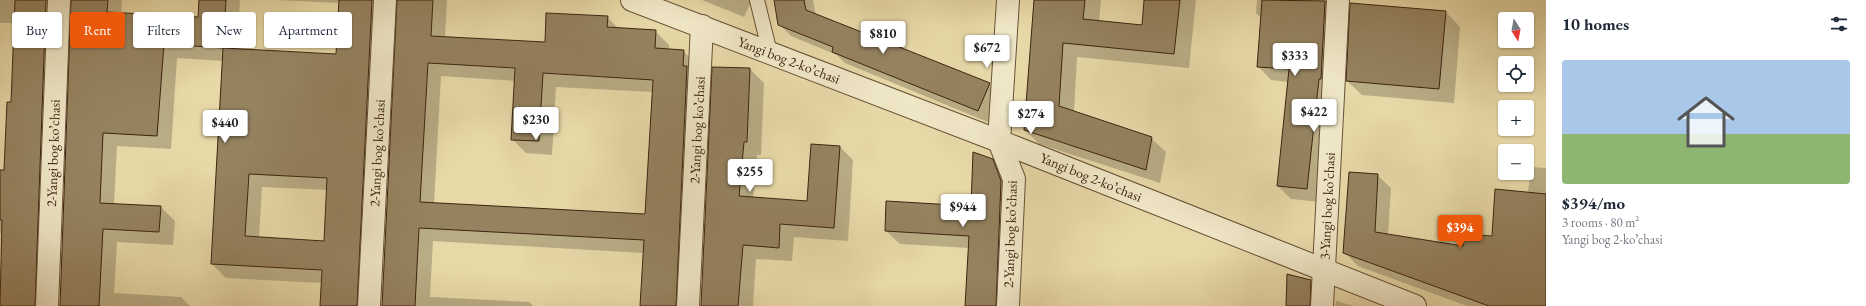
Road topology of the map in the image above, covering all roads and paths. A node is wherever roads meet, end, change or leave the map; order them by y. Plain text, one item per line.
1 (59, 0) edge
2 (385, 0) edge
3 (632, 0) edge
4 (757, 0) edge
5 (1008, 0) edge
6 (1338, 0) edge
7 (702, 26) junction
8 (770, 53) junction
9 (1000, 141) junction
10 (1323, 269) junction
11 (47, 306) edge
12 (369, 306) edge
13 (688, 306) edge
14 (1008, 306) edge
15 (1322, 306) edge
16 (1415, 306) edge

1 - 11 street, 2-Yangi bog koʼchasi
2 - 12 street, 2-Yangi bog koʼchasi
3 - 7 street, Yangi bog 2-koʼchasi
4 - 8 lane
5 - 9 street
6 - 10 street, 3-Yangi bog koʼchasi
7 - 8 street, Yangi bog 2-koʼchasi
7 - 13 street, 2-Yangi bog koʼchasi
8 - 9 street, Yangi bog 2-koʼchasi
9 - 10 street, Yangi bog 2-koʼchasi
9 - 14 street, 2-Yangi bog koʼchasi
10 - 15 street
10 - 16 street, Yangi bog 2-koʼchasi

